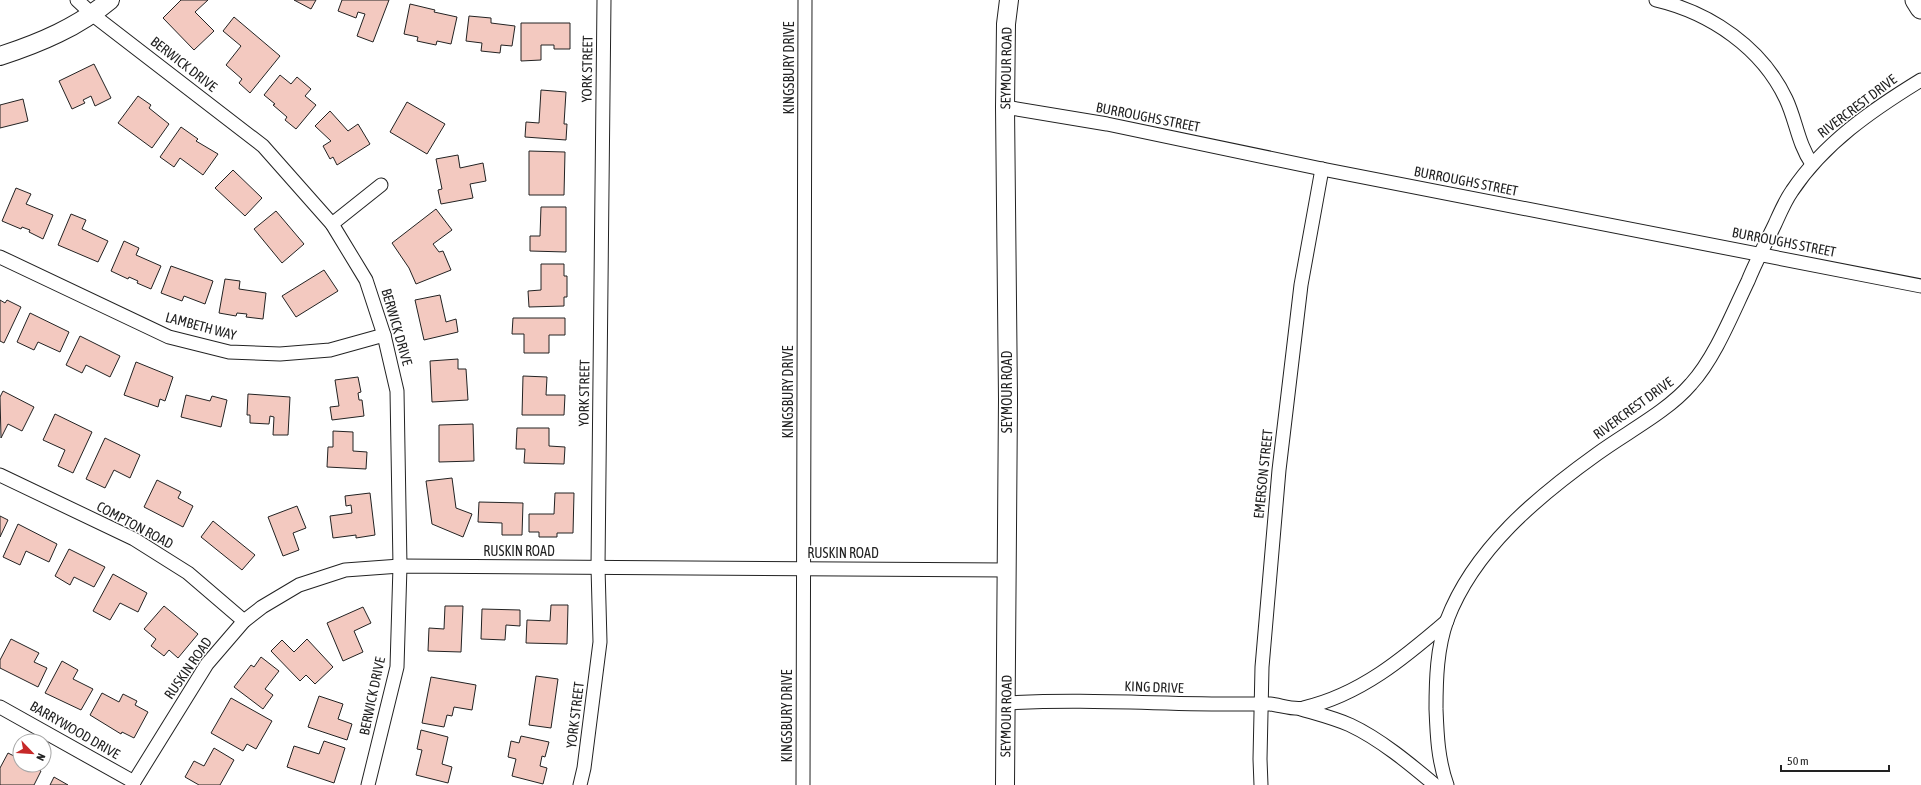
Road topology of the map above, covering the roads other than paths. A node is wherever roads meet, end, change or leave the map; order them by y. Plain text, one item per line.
1 (77, 0) edge
2 (110, 0) edge
3 (604, 0) edge
4 (805, 0) edge
5 (1009, 0) edge
6 (1656, 0) edge
7 (1916, 0) edge
8 (1921, 8) edge
9 (93, 14) junction
10 (0, 56) edge
11 (1921, 80) edge
12 (1005, 106) junction
13 (1812, 164) junction
14 (1322, 169) junction
15 (381, 186) dead end
16 (332, 224) junction
17 (1761, 254) junction
18 (0, 257) edge
19 (1921, 286) edge
20 (384, 335) junction
21 (0, 475) edge
22 (400, 566) junction
23 (598, 567) junction
24 (804, 569) junction
25 (1007, 570) junction
26 (244, 621) junction
27 (1447, 621) junction
28 (1006, 703) junction
29 (1261, 704) junction
30 (0, 707) edge
31 (1301, 709) junction
32 (133, 783) edge
33 (368, 785) edge
34 (580, 785) edge
35 (803, 785) edge
36 (1005, 785) edge
37 (1261, 785) edge
38 (1435, 785) edge
39 (1447, 785) edge

1 - 9 street, BERWICK DRIVE
2 - 9 street
3 - 23 street, YORK STREET
4 - 24 street, KINGSBURY DRIVE
5 - 12 street, SEYMOUR ROAD
6 - 13 street
7 - 8 main road
9 - 10 street
9 - 16 street, BERWICK DRIVE
11 - 13 street, RIVERCREST DRIVE
12 - 14 street, BURROUGHS STREET
12 - 25 street, SEYMOUR ROAD
13 - 17 street, RIVERCREST DRIVE
14 - 17 street, BURROUGHS STREET
14 - 29 street, EMERSON STREET
15 - 16 street
16 - 20 street, BERWICK DRIVE
17 - 19 street, BURROUGHS STREET
17 - 27 street, RIVERCREST DRIVE
18 - 20 street, LAMBETH WAY
20 - 22 street, BERWICK DRIVE
21 - 26 street, COMPTON ROAD
22 - 23 street, RUSKIN ROAD
22 - 26 street, RUSKIN ROAD
22 - 33 street, BERWICK DRIVE
23 - 24 street, RUSKIN ROAD
23 - 34 street, YORK STREET
24 - 25 street, RUSKIN ROAD
24 - 35 street, KINGSBURY DRIVE
25 - 28 street, SEYMOUR ROAD
26 - 32 street, RUSKIN ROAD
27 - 31 street, KING DRIVE
27 - 39 street, RIVERCREST DRIVE
28 - 29 street, KING DRIVE
28 - 36 street, SEYMOUR ROAD
29 - 31 street, KING DRIVE
29 - 37 street, EMERSON STREET
30 - 32 street, BARRYWOOD DRIVE
31 - 38 street, KING DRIVE

